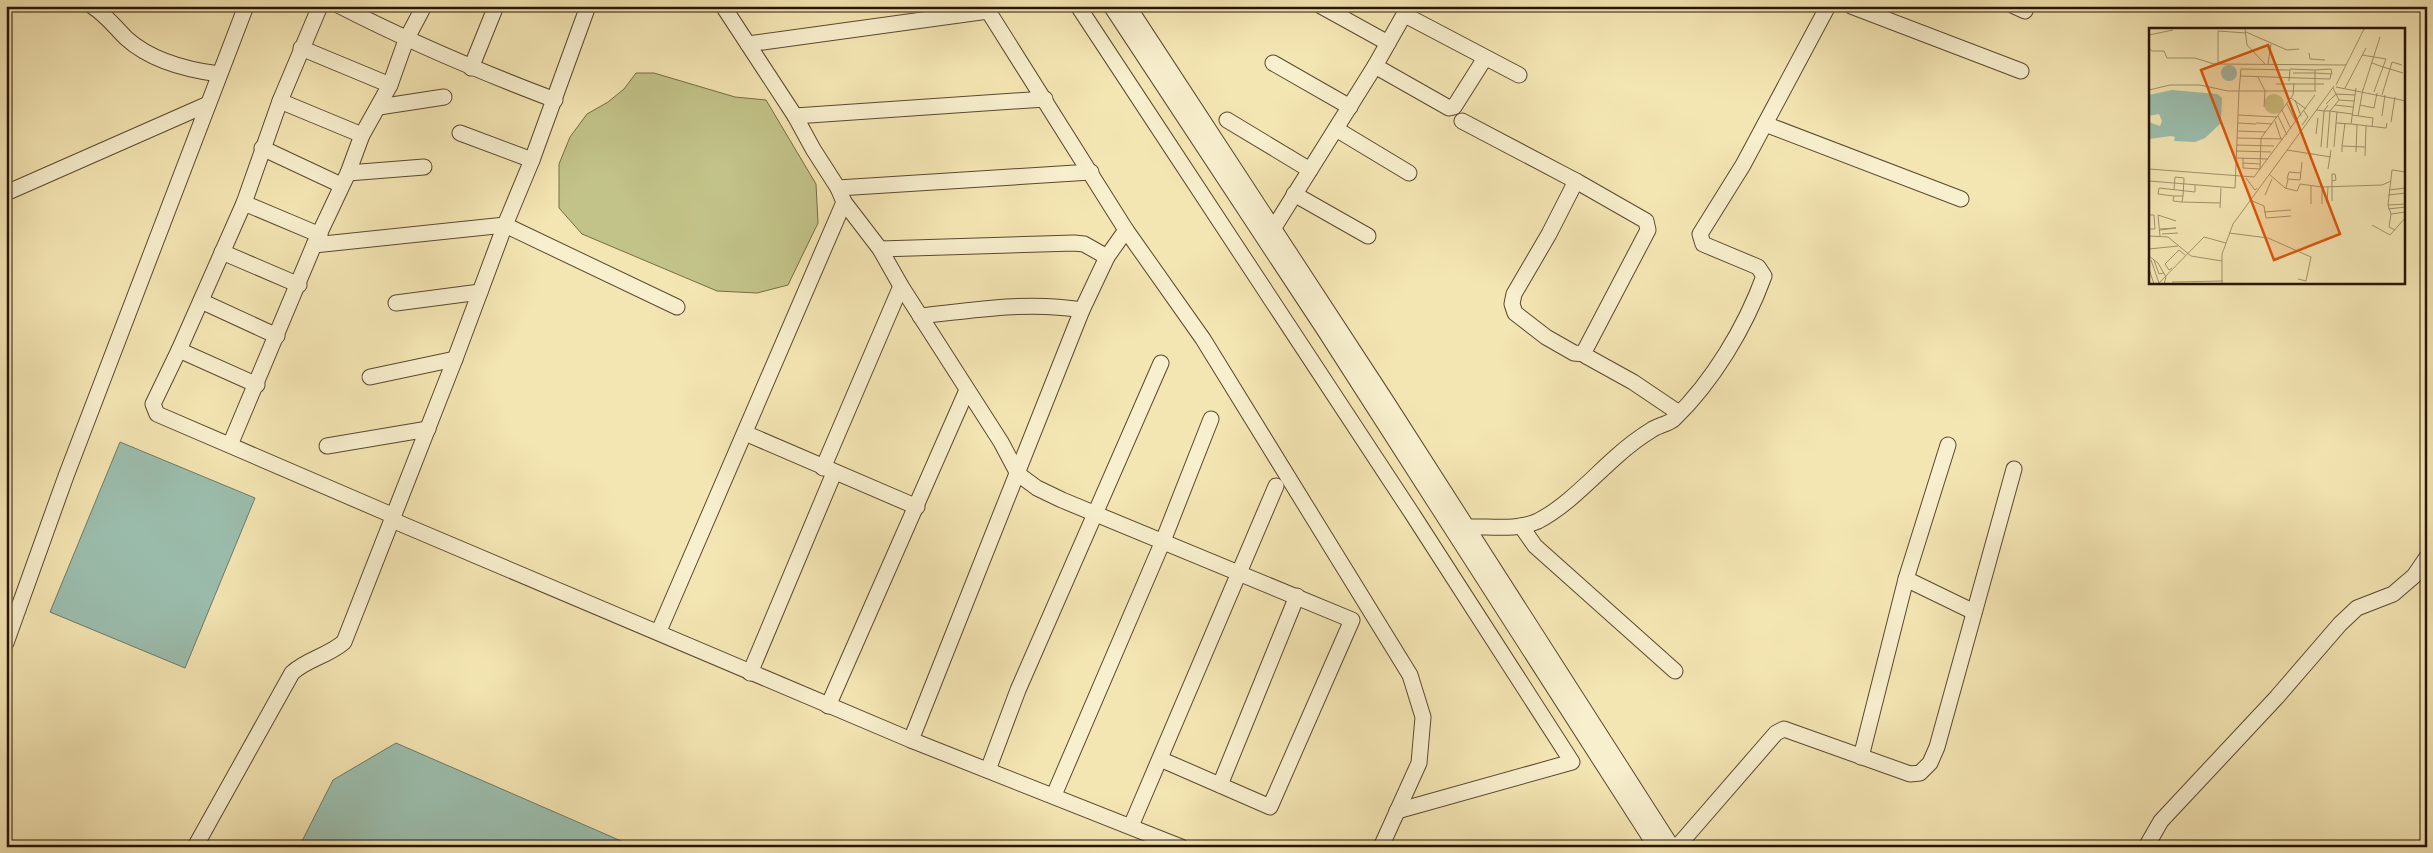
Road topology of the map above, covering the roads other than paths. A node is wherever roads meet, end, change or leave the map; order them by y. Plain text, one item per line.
1 (92, 6) edge
2 (246, 6) edge
3 (320, 6) edge
4 (340, 6) edge
5 (424, 6) edge
6 (496, 6) edge
7 (588, 6) edge
8 (723, 6) edge
9 (1078, 6) edge
10 (1111, 6) edge
11 (1128, 6) edge
12 (1321, 6) edge
13 (1828, 6) edge
14 (1851, 6) edge
15 (987, 9) edge
16 (1407, 10) edge
17 (406, 40) junction
18 (1388, 43) junction
19 (748, 44) junction
20 (300, 48) junction
21 (1485, 58) junction
22 (1273, 63) dead end
23 (1375, 66) junction
24 (471, 68) junction
25 (2021, 70) dead end
26 (219, 74) junction
27 (1519, 76) dead end
28 (390, 85) junction
29 (444, 97) dead end
30 (1044, 99) junction
31 (555, 100) junction
32 (280, 101) junction
33 (208, 104) junction
34 (378, 107) junction
35 (1350, 107) junction
36 (795, 116) junction
37 (1227, 120) dead end
38 (1462, 121) dead end
39 (1765, 124) junction
40 (1336, 129) junction
41 (460, 133) dead end
42 (362, 135) junction
43 (262, 148) junction
44 (532, 160) junction
45 (424, 167) dead end
46 (1310, 170) junction
47 (1091, 172) junction
48 (1409, 173) dead end
49 (345, 179) junction
50 (1576, 181) junction
51 (6, 193) edge
52 (1294, 194) junction
53 (841, 195) junction
54 (1961, 199) dead end
55 (244, 203) junction
56 (505, 225) junction
57 (1126, 230) junction
58 (1268, 233) junction
59 (1368, 236) dead end
60 (317, 240) junction
61 (880, 249) junction
62 (222, 252) junction
63 (1107, 257) junction
64 (299, 285) junction
65 (901, 286) junction
66 (480, 292) junction
67 (201, 301) junction
68 (396, 304) dead end
69 (677, 307) dead end
70 (1082, 310) junction
71 (920, 316) junction
72 (277, 336) junction
73 (179, 350) junction
74 (1585, 354) junction
75 (455, 359) junction
76 (1161, 363) dead end
77 (370, 377) dead end
78 (257, 385) junction
79 (968, 390) junction
80 (1679, 413) junction
81 (1211, 419) dead end
82 (428, 429) junction
83 (745, 433) junction
84 (230, 445) junction
85 (1948, 445) dead end
86 (327, 446) dead end
87 (2014, 469) dead end
88 (829, 471) junction
89 (1018, 474) junction
90 (1276, 486) dead end
91 (917, 507) junction
92 (1095, 512) junction
93 (393, 518) junction
94 (1521, 526) junction
95 (1461, 531) junction
96 (1163, 541) junction
97 (2427, 557) edge
98 (1240, 572) junction
99 (1906, 579) junction
100 (1297, 596) junction
101 (1974, 612) junction
102 (659, 632) junction
103 (7, 639) edge
104 (1675, 671) dead end
105 (750, 673) junction
106 (828, 706) junction
107 (911, 740) junction
108 (1861, 757) junction
109 (1160, 759) junction
110 (988, 770) junction
111 (1220, 785) junction
112 (1054, 795) junction
113 (1397, 811) junction
114 (1132, 826) junction
115 (195, 847) edge
116 (1181, 847) edge
117 (1381, 847) edge
118 (1656, 847) edge
119 (1672, 847) edge
120 (1676, 847) edge
121 (2146, 847) edge

1 - 26 street
2 - 26 street
3 - 20 street
4 - 17 street
5 - 17 street
6 - 24 street
7 - 31 street
8 - 19 street
9 - 113 street
10 - 58 street
11 - 58 street
12 - 18 street
13 - 39 street
14 - 25 street
15 - 19 street
15 - 30 street
16 - 18 street
16 - 21 street
17 - 24 street
17 - 28 street
18 - 23 street
19 - 36 street
20 - 28 street
20 - 32 street
21 - 23 street
21 - 27 street
22 - 35 street
23 - 35 street
24 - 31 street
26 - 33 street
28 - 34 street
29 - 34 street
30 - 36 street
30 - 47 street
31 - 44 street
32 - 42 street
32 - 43 street
33 - 51 street
33 - 103 street
34 - 42 street
35 - 40 street
36 - 53 street
37 - 46 street
38 - 50 street
39 - 54 street
39 - 80 street
40 - 46 street
40 - 48 street
41 - 44 street
42 - 49 street
43 - 49 street
43 - 55 street
44 - 56 street
45 - 49 street
46 - 52 street
47 - 53 street
47 - 57 street
49 - 60 street
50 - 74 street
50 - 74 street
52 - 58 street
52 - 59 street
53 - 61 street
53 - 83 street
55 - 60 street
55 - 62 street
56 - 60 street
56 - 66 street
56 - 69 street
57 - 63 street
57 - 113 street
58 - 95 street
60 - 64 street
61 - 63 street
61 - 65 street
62 - 64 street
62 - 67 street
63 - 70 street
64 - 72 street
65 - 71 street
65 - 88 street
66 - 68 street
66 - 75 street
67 - 72 street
67 - 73 street
70 - 71 street
70 - 89 street
71 - 79 street
72 - 78 street
73 - 78 street
73 - 84 street
74 - 80 street
75 - 77 street
75 - 82 street
76 - 92 street
78 - 84 street
79 - 89 street
79 - 91 street
80 - 94 street
81 - 96 street
82 - 86 street
82 - 93 street
83 - 88 street
83 - 102 street
84 - 93 street
85 - 99 street
87 - 101 street
88 - 91 street
88 - 105 street
89 - 92 street
89 - 107 street
90 - 98 street
91 - 106 street
92 - 96 street
92 - 110 street
93 - 102 street
93 - 115 street
94 - 95 street
94 - 104 street
95 - 118 street
95 - 119 street
96 - 98 street
96 - 112 street
97 - 121 street
98 - 100 street
98 - 109 street
99 - 101 street
99 - 108 street
100 - 111 street
100 - 111 street
101 - 108 street
102 - 105 street
105 - 106 street
106 - 107 street
107 - 110 street
108 - 120 street
109 - 111 street
109 - 114 street
110 - 112 street
112 - 114 street
113 - 117 street
114 - 116 street

